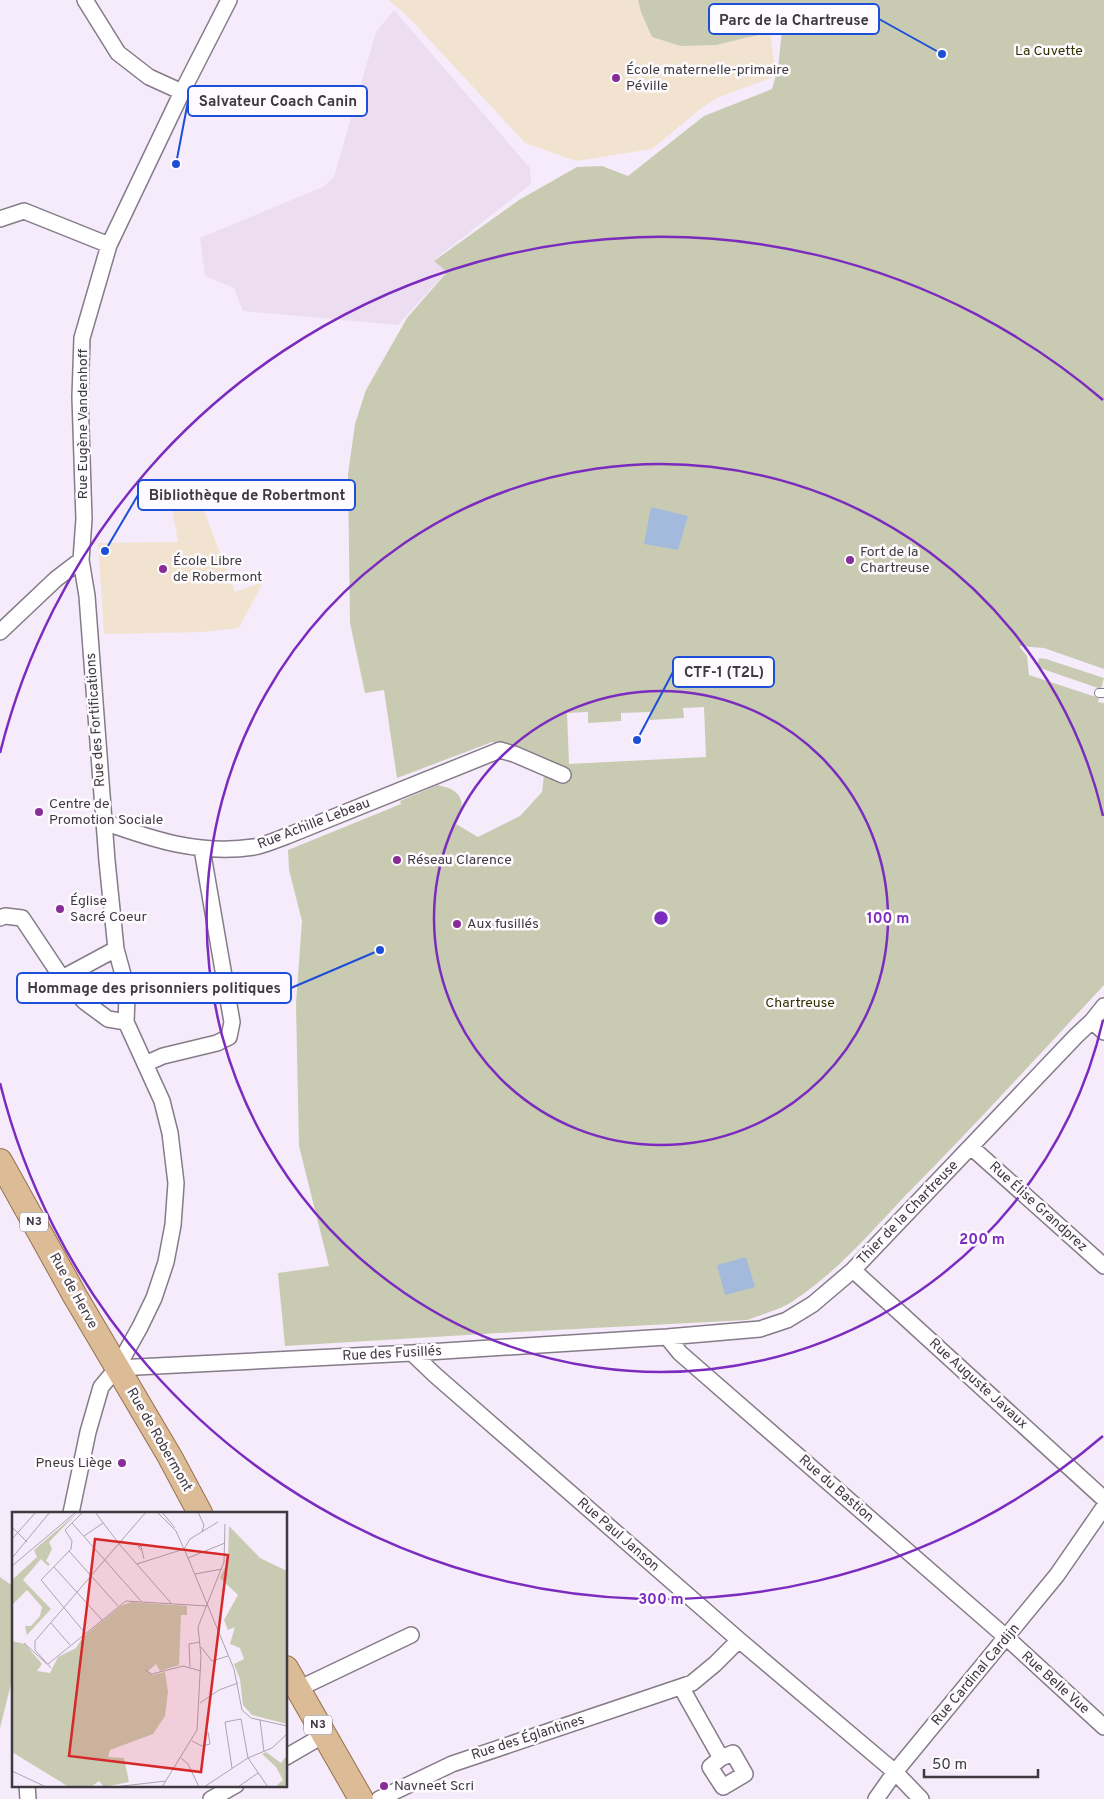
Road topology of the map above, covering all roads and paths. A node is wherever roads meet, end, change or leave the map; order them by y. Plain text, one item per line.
1 (85, 0) edge
2 (229, 0) edge
3 (182, 92) junction
4 (0, 219) edge
5 (109, 245) junction
6 (81, 560) junction
7 (0, 632) edge
8 (563, 775) dead end
9 (104, 822) junction
10 (202, 849) junction
11 (0, 918) edge
12 (116, 949) junction
13 (62, 978) junction
14 (1104, 1006) edge
15 (1092, 1021) junction
16 (126, 1022) junction
17 (1104, 1032) edge
18 (145, 1064) junction
19 (972, 1147) junction
20 (0, 1161) edge
21 (1104, 1266) edge
22 (853, 1270) junction
23 (667, 1337) junction
24 (412, 1353) junction
25 (117, 1368) junction
26 (1104, 1498) edge
27 (1104, 1507) edge
28 (71, 1512) edge
29 (199, 1512) edge
30 (412, 1635) dead end
31 (1007, 1638) junction
32 (739, 1640) junction
33 (288, 1672) edge
34 (681, 1687) junction
35 (298, 1689) junction
36 (1104, 1727) edge
37 (324, 1736) junction
38 (288, 1756) edge
39 (721, 1758) dead end
40 (896, 1772) junction
41 (27, 1786) edge
42 (234, 1786) edge
43 (28, 1799) edge
44 (211, 1799) edge
45 (362, 1799) edge
46 (379, 1799) edge
47 (876, 1799) edge
48 (921, 1799) edge

1 - 3 street
2 - 3 street, Rue Eugène Vandenhoff
3 - 5 street, Rue Eugène Vandenhoff
4 - 5 street
5 - 6 street, Rue Eugène Vandenhoff
6 - 7 street
6 - 9 street, Rue des Fortifications
8 - 10 street, Rue Achille Lebeau
9 - 10 street, Rue Achille Lebeau
9 - 12 street, Rue des Fortifications
10 - 18 street
11 - 13 street
12 - 13 street
12 - 16 street, Rue des Fortifications
13 - 16 street
14 - 15 street, Thier de la Chartreuse
15 - 17 street
15 - 19 street, Thier de la Chartreuse
16 - 18 street, Rue des Fortifications
18 - 25 street, Rue des Fortifications
19 - 21 street, Rue Élise Grandprez
19 - 22 street, Thier de la Chartreuse
20 - 25 main road, Rue de Herve / N3
22 - 23 street, Thier de la Chartreuse
22 - 26 street, Rue Auguste Javaux
23 - 24 street, Rue des Fusillés
23 - 31 street, Rue du Bastion
24 - 25 street, Rue des Fusillés
24 - 32 street, Rue Paul Janson
25 - 28 street, Rue des Fortifications
25 - 29 main road, Rue de Robermont / N3
27 - 31 street, Rue Cardinal Cardijn
30 - 35 street
31 - 36 street, Rue Belle Vue
31 - 40 street, Rue Cardinal Cardijn
32 - 34 street, Rue des Églantines
32 - 40 street, Rue Paul Janson
33 - 35 main road, N3
34 - 39 street
34 - 46 street, Rue des Églantines
35 - 37 main road, N3
37 - 38 street
37 - 45 main road, N3
40 - 47 street, Rue Cardinal Cardijn
40 - 48 street, Rue Paul Janson
41 - 43 street
42 - 44 street

